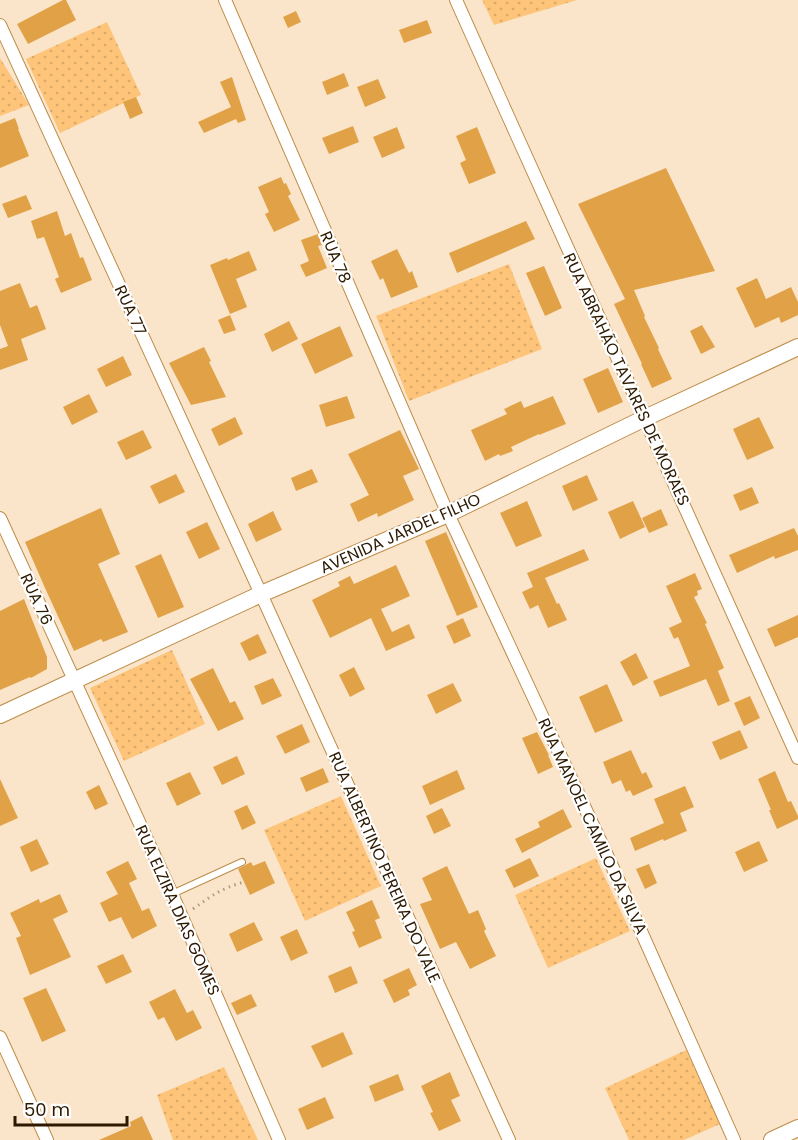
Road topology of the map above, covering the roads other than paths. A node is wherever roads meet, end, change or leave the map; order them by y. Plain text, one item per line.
1 (225, 0) edge
2 (456, 0) edge
3 (0, 25) edge
4 (798, 347) edge
5 (645, 418) junction
6 (448, 514) junction
7 (0, 518) edge
8 (261, 594) junction
9 (75, 680) junction
10 (0, 715) edge
11 (798, 758) edge
12 (242, 862) dead end
13 (171, 894) junction
14 (0, 1036) edge
15 (798, 1128) edge
16 (47, 1140) edge
17 (279, 1140) edge
18 (509, 1140) edge
19 (734, 1140) edge
20 (772, 1140) edge

1 - 6 street, RUA 78
2 - 5 street, RUA ABRAHÃO TAVARES DE MORAES
3 - 8 street, RUA 77
4 - 5 main road, AVENIDA JARDEL FILHO
5 - 6 main road, AVENIDA JARDEL FILHO
5 - 11 street, RUA ABRAHÃO TAVARES DE MORAES
6 - 8 main road, AVENIDA JARDEL FILHO
6 - 19 street, RUA MANOEL CAMILO DA SILVA
7 - 9 street, RUA 76
8 - 9 main road, AVENIDA JARDEL FILHO
8 - 18 street, RUA ALBERTINO PEREIRA DO VALE
9 - 10 main road, AVENIDA JARDEL FILHO
9 - 13 street, RUA ELZIRA DIAS GOMES
12 - 13 lane
13 - 17 street, RUA ELZIRA DIAS GOMES
14 - 16 street
15 - 20 main road

